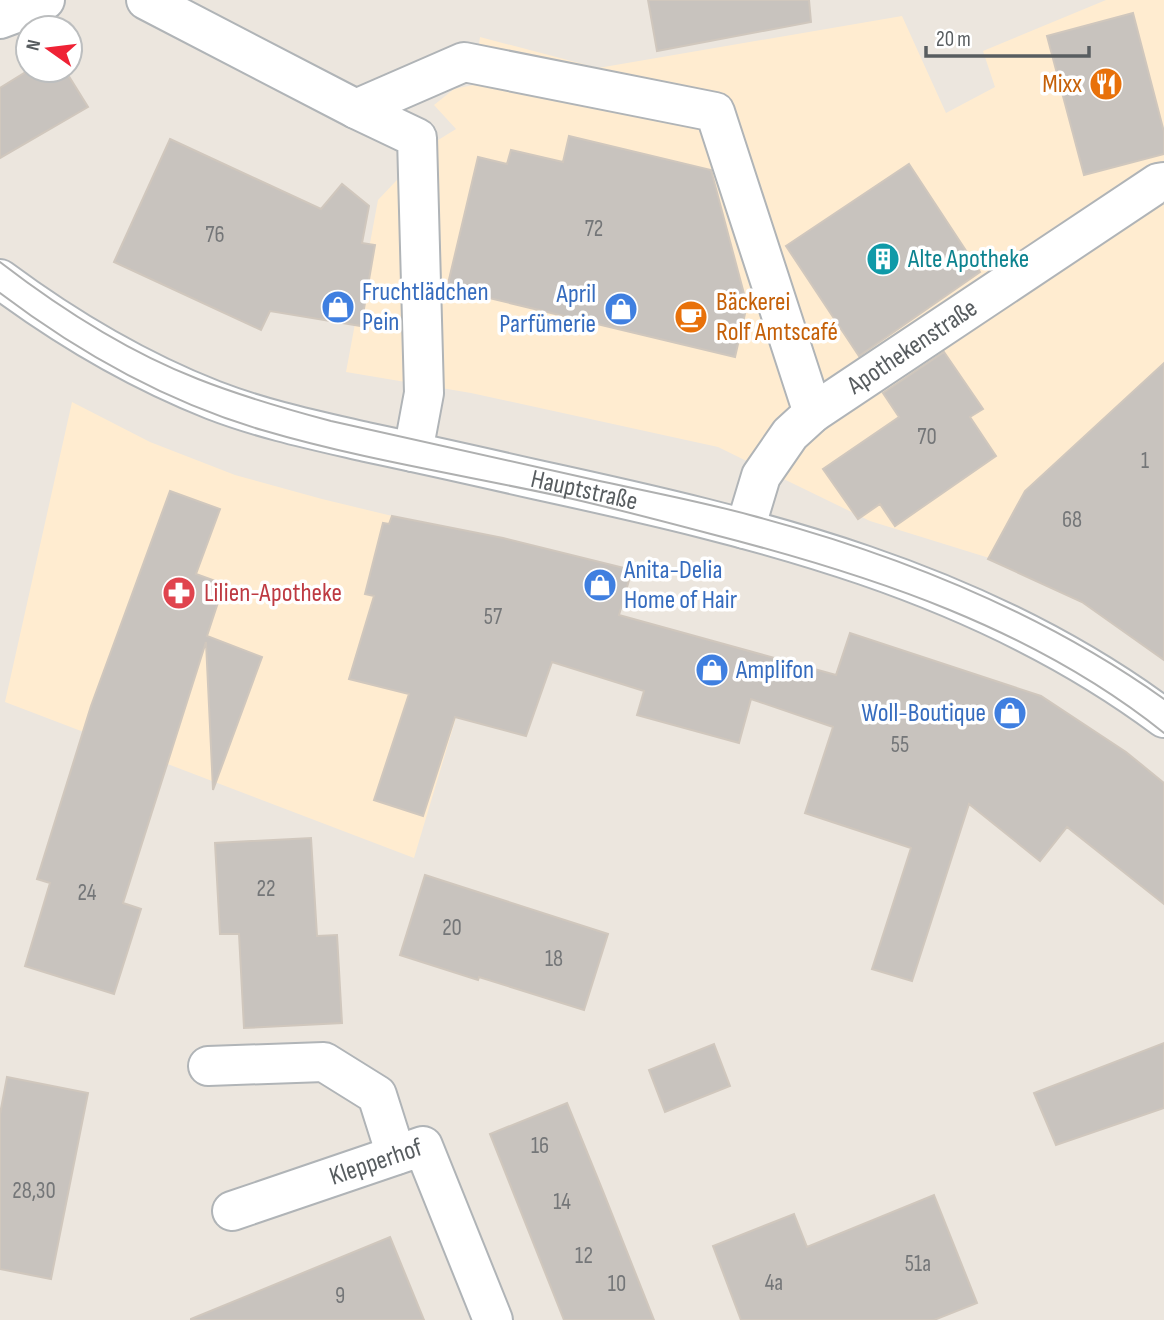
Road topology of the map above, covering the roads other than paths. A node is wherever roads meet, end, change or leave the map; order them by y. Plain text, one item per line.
1 (45, 0) edge
2 (146, 0) edge
3 (0, 19) edge
4 (356, 109) junction
5 (1164, 182) edge
6 (0, 279) edge
7 (813, 413) junction
8 (413, 452) junction
9 (745, 529) junction
10 (1164, 718) edge
11 (208, 1066) dead end
12 (396, 1155) junction
13 (232, 1211) dead end
14 (493, 1320) edge

1 - 3 street
2 - 4 street
4 - 7 street
4 - 8 street
5 - 7 street, Apothekenstraße
6 - 8 street, Hauptstraße
7 - 9 street, Apothekenstraße
8 - 9 street, Hauptstraße
9 - 10 street, Hauptstraße
11 - 12 street
12 - 13 street, Klepperhof
12 - 14 street, Klepperhof

